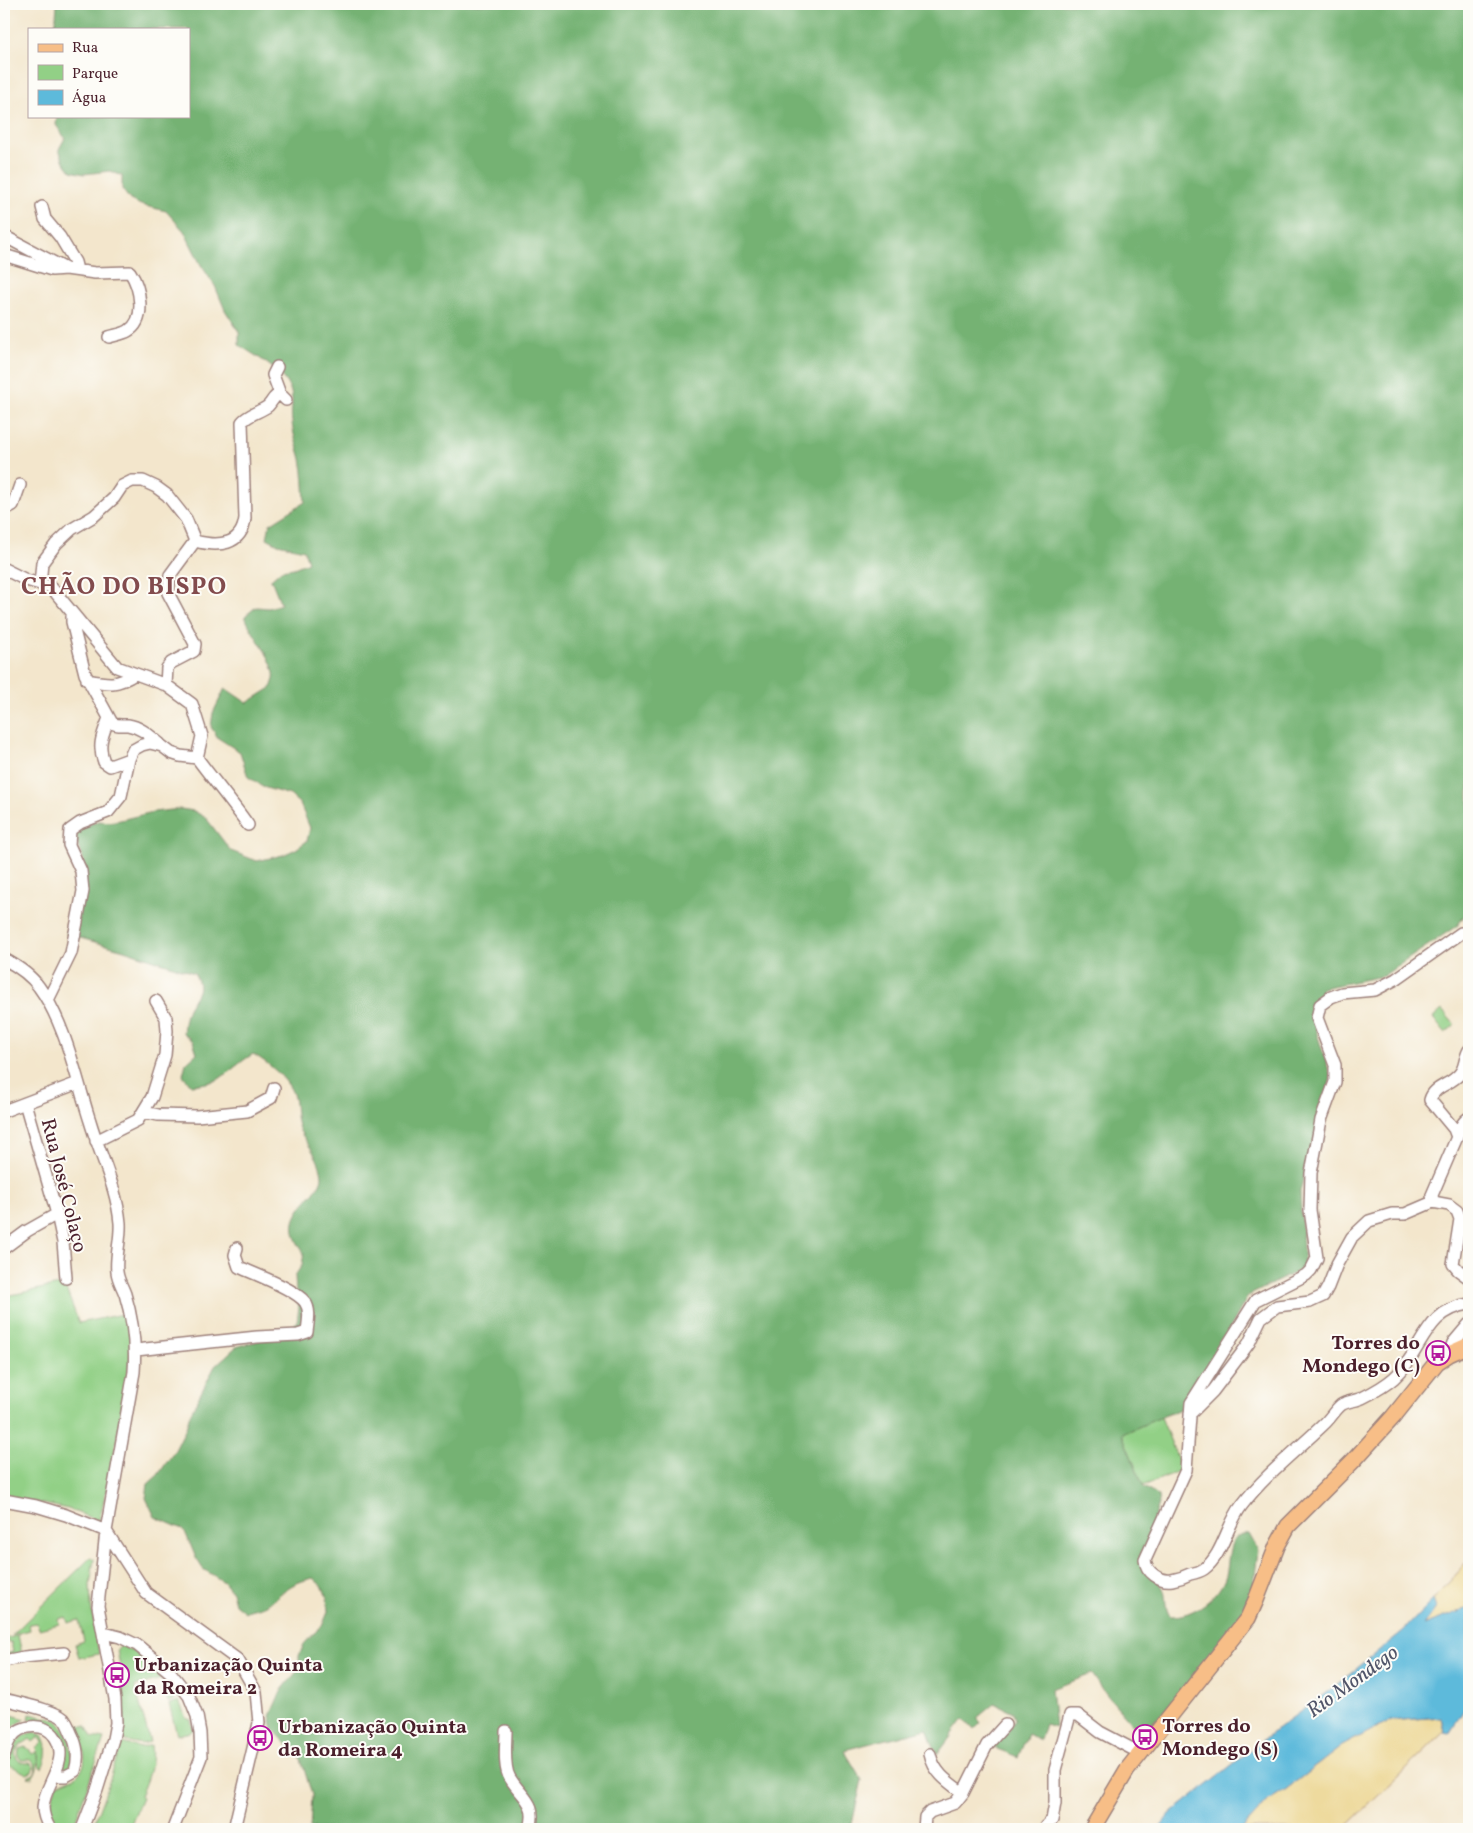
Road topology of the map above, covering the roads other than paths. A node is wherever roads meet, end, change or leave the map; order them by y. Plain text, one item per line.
1 (42, 206) dead end
2 (4, 236) edge
3 (4, 255) edge
4 (72, 269) junction
5 (109, 337) dead end
6 (277, 367) dead end
7 (20, 485) dead end
8 (4, 510) edge
9 (195, 541) junction
10 (4, 569) edge
11 (40, 584) junction
12 (72, 612) junction
13 (136, 674) junction
14 (87, 680) junction
15 (166, 684) junction
16 (109, 718) junction
17 (162, 746) junction
18 (197, 758) junction
19 (129, 759) junction
20 (248, 825) dead end
21 (1469, 933) edge
22 (4, 959) edge
23 (48, 1000) junction
24 (156, 1000) dead end
25 (1469, 1050) edge
26 (78, 1083) junction
27 (274, 1088) dead end
28 (25, 1102) junction
29 (4, 1110) edge
30 (143, 1112) junction
31 (1469, 1118) edge
32 (1456, 1137) junction
33 (96, 1141) junction
34 (1433, 1202) junction
35 (57, 1214) junction
36 (1464, 1223) edge
37 (4, 1248) edge
38 (237, 1248) dead end
39 (66, 1278) dead end
40 (1469, 1278) edge
41 (1469, 1304) edge
42 (1469, 1324) edge
43 (1469, 1345) edge
44 (136, 1350) junction
45 (1449, 1354) junction
46 (1189, 1414) junction
47 (4, 1500) edge
48 (106, 1531) junction
49 (104, 1633) junction
50 (64, 1653) dead end
51 (4, 1661) edge
52 (4, 1699) edge
53 (1005, 1725) dead end
54 (506, 1731) dead end
55 (1140, 1753) junction
56 (930, 1754) dead end
57 (4, 1756) edge
58 (54, 1776) junction
59 (963, 1793) junction
60 (50, 1829) edge
61 (82, 1829) edge
62 (173, 1829) edge
63 (234, 1829) edge
64 (530, 1829) edge
65 (924, 1829) edge
66 (1043, 1829) edge
67 (1092, 1829) edge

1 - 4 street
2 - 4 street
3 - 4 street
4 - 5 street
6 - 9 street
7 - 8 street
9 - 11 street
9 - 15 street
10 - 11 street
11 - 12 street
12 - 13 street
12 - 14 street
13 - 14 street
13 - 15 street
14 - 16 street
15 - 18 street
16 - 17 street
16 - 19 street
17 - 18 street
17 - 19 street
18 - 20 street
19 - 23 street
21 - 46 street
22 - 23 street
23 - 26 street
24 - 30 street
25 - 32 street
26 - 28 street
26 - 33 street
27 - 30 street
28 - 29 street
28 - 35 street, Rua José Colaço
30 - 33 street
31 - 32 street
32 - 34 street
33 - 44 street
34 - 36 street
34 - 46 street
35 - 37 street
35 - 39 street, Rua José Colaço
36 - 40 street
38 - 44 street
41 - 46 street
42 - 45 street
43 - 45 main road
44 - 48 street
45 - 55 main road
47 - 48 street
48 - 49 street
48 - 63 street
49 - 61 street
49 - 62 street
50 - 51 street
52 - 58 street
53 - 59 street
54 - 64 street
55 - 66 street
55 - 67 main road
56 - 59 street
57 - 58 street
58 - 60 street
59 - 65 street

